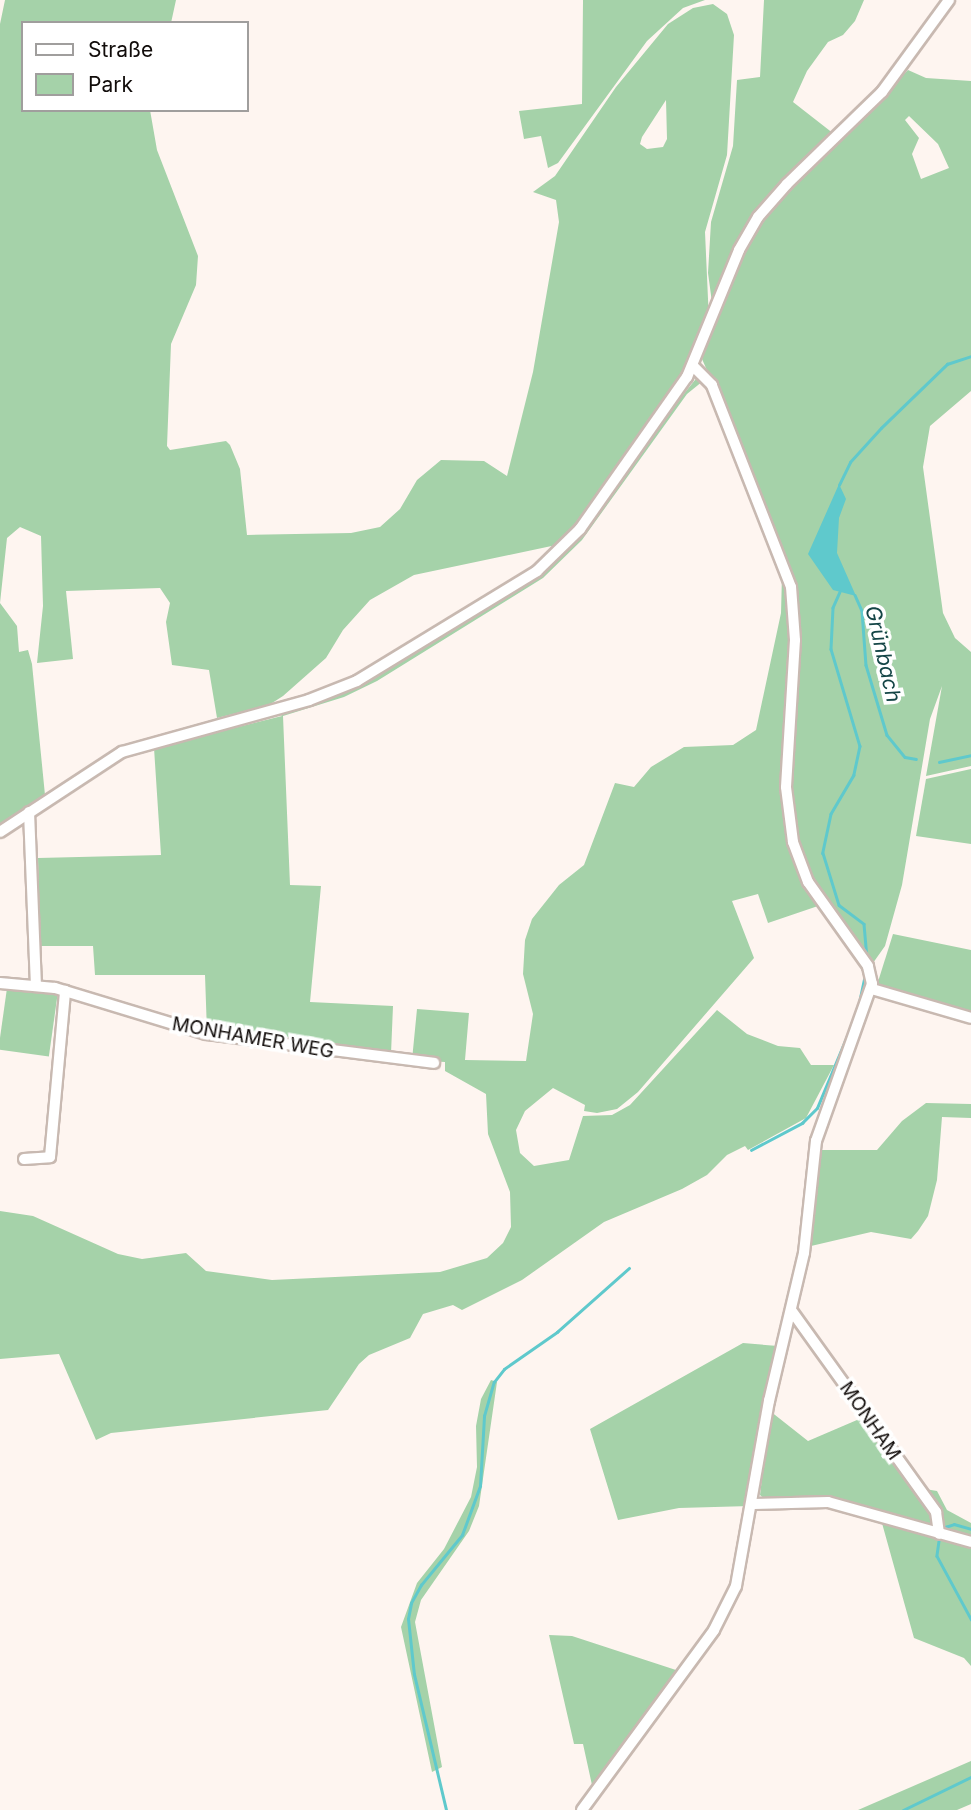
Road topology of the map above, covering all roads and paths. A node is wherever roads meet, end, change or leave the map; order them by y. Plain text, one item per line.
1 (949, 0) edge
2 (693, 366) junction
3 (29, 812) junction
4 (0, 832) edge
5 (0, 983) edge
6 (36, 983) junction
7 (872, 989) junction
8 (65, 991) junction
9 (971, 1018) edge
10 (434, 1063) dead end
11 (24, 1159) dead end
12 (792, 1310) junction
13 (754, 1503) junction
14 (939, 1534) junction
15 (971, 1542) edge
16 (582, 1810) edge

1 - 2 street
2 - 3 street
2 - 7 street
3 - 4 street
3 - 6 street
5 - 6 street, MONHAMER WEG
6 - 8 street, MONHAMER WEG
7 - 9 street
7 - 12 street
8 - 10 street, MONHAMER WEG
8 - 11 street
12 - 13 street
12 - 14 street, MONHAM
13 - 14 street
13 - 16 street
14 - 15 street

